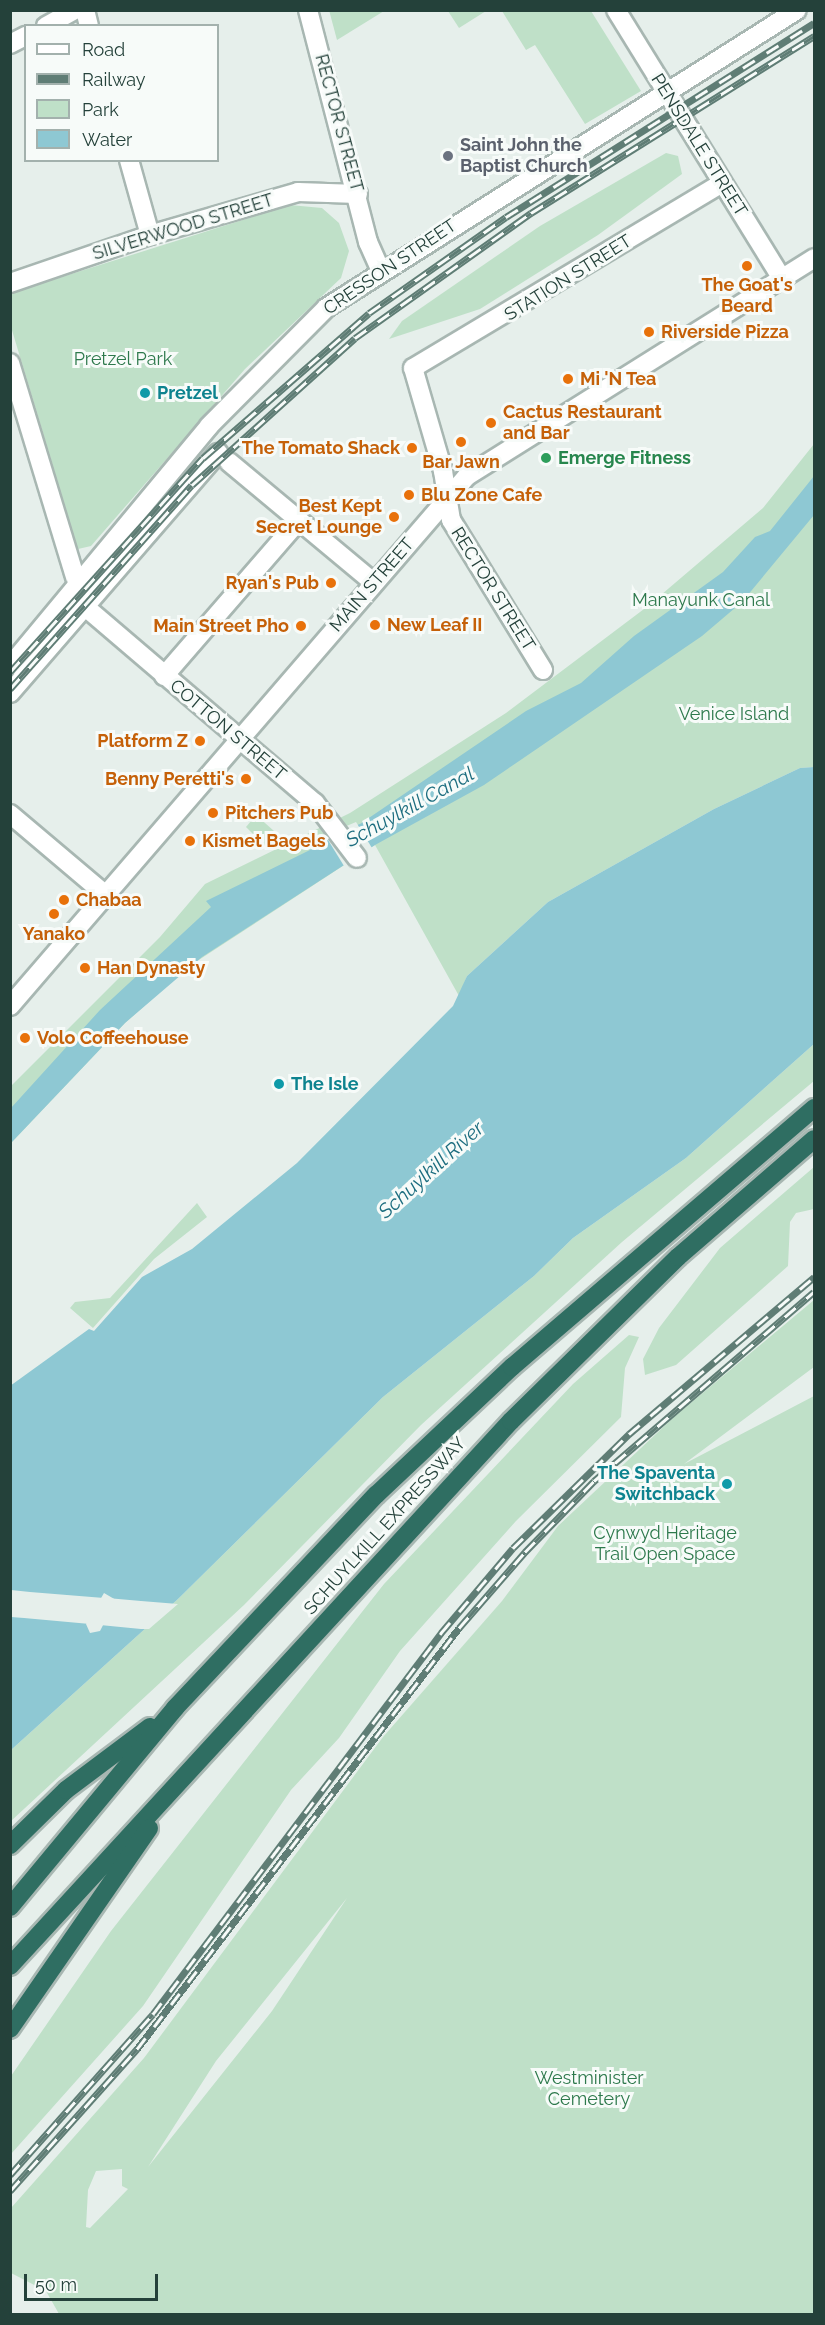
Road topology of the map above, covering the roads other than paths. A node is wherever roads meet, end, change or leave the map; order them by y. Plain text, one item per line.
1 (75, 10) edge
2 (308, 10) edge
3 (616, 10) edge
4 (796, 10) edge
5 (50, 24) edge
6 (24, 37) edge
7 (10, 44) edge
8 (667, 93) junction
9 (130, 162) edge
10 (722, 183) junction
11 (358, 194) junction
12 (150, 235) junction
13 (814, 258) edge
14 (380, 269) junction
15 (782, 279) junction
16 (10, 284) edge
17 (10, 363) edge
18 (413, 368) joint
19 (213, 449) junction
20 (446, 497) junction
21 (299, 520) junction
22 (75, 577) dead end
23 (373, 582) junction
24 (90, 611) dead end
25 (10, 666) edge
26 (543, 670) dead end
27 (164, 676) junction
28 (10, 693) edge
29 (239, 739) junction
30 (10, 814) edge
31 (357, 858) dead end
32 (106, 895) junction
33 (10, 1006) edge
34 (814, 1108) edge
35 (814, 1139) edge
36 (175, 1708) junction
37 (180, 1781) junction
38 (10, 1845) edge
39 (10, 1907) edge
40 (10, 1966) edge
41 (10, 2029) edge

1 - 5 street
2 - 11 street, RECTOR STREET
3 - 8 street, PENSDALE STREET
4 - 8 street, CRESSON STREET
6 - 7 street
8 - 10 street, PENSDALE STREET
8 - 14 street, CRESSON STREET
9 - 12 street
10 - 15 street, PENSDALE STREET
10 - 18 street, STATION STREET
11 - 12 street, SILVERWOOD STREET
11 - 14 street, RECTOR STREET
12 - 16 street, SILVERWOOD STREET
13 - 15 street, MAIN STREET
14 - 19 street, CRESSON STREET
15 - 20 street, MAIN STREET
17 - 22 street
18 - 20 street, RECTOR STREET
19 - 21 street
19 - 25 street, CRESSON STREET
19 - 28 street, CRESSON STREET
20 - 23 street, MAIN STREET
20 - 26 street, RECTOR STREET
21 - 23 street
21 - 27 street
23 - 29 street, MAIN STREET
24 - 27 street, COTTON STREET
27 - 29 street, COTTON STREET
29 - 31 street, COTTON STREET
29 - 32 street, MAIN STREET
30 - 32 street
32 - 33 street, MAIN STREET
34 - 36 highway, SCHUYLKILL EXPRESSWAY
35 - 37 highway, SCHUYLKILL EXPRESSWAY
36 - 38 highway
36 - 39 highway, SCHUYLKILL EXPRESSWAY
37 - 40 highway, SCHUYLKILL EXPRESSWAY
37 - 41 highway

